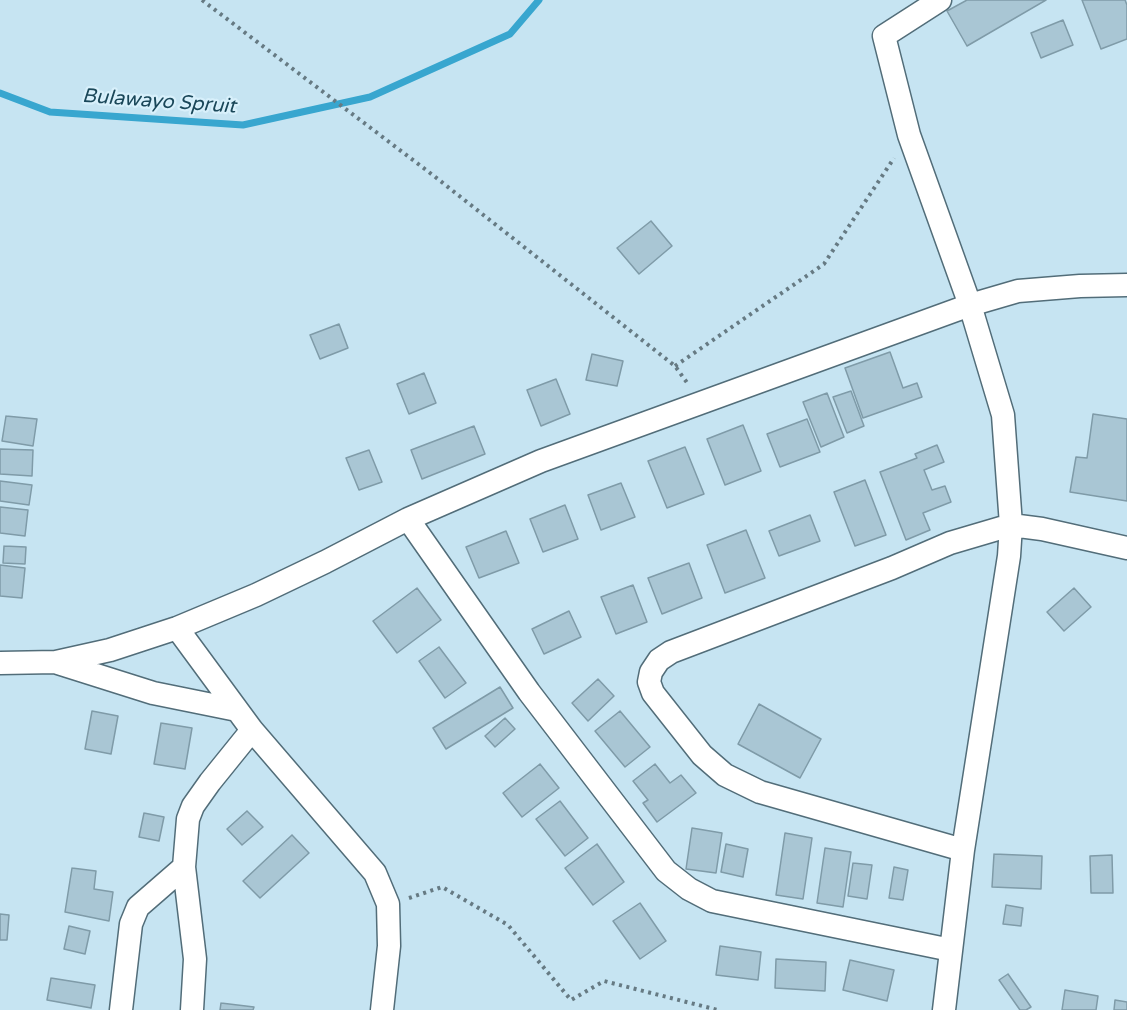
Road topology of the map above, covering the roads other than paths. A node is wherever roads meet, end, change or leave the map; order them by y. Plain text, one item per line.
1 (940, 0) edge
2 (1127, 285) edge
3 (970, 305) junction
4 (408, 519) junction
5 (1011, 525) junction
6 (1127, 548) edge
7 (177, 628) junction
8 (56, 662) junction
9 (0, 663) edge
10 (237, 710) junction
11 (252, 730) junction
12 (963, 850) junction
13 (184, 867) junction
14 (951, 950) junction
15 (121, 1010) edge
16 (192, 1010) edge
17 (382, 1010) edge
18 (944, 1010) edge

1 - 3 street
2 - 3 street
3 - 4 street
3 - 5 street
4 - 7 street
4 - 14 street
5 - 6 street
5 - 12 street
5 - 12 street
7 - 8 street
7 - 10 street
8 - 9 street
8 - 10 street
10 - 11 street
11 - 13 street
11 - 17 street
12 - 14 street
13 - 15 street
13 - 16 street
14 - 18 street

